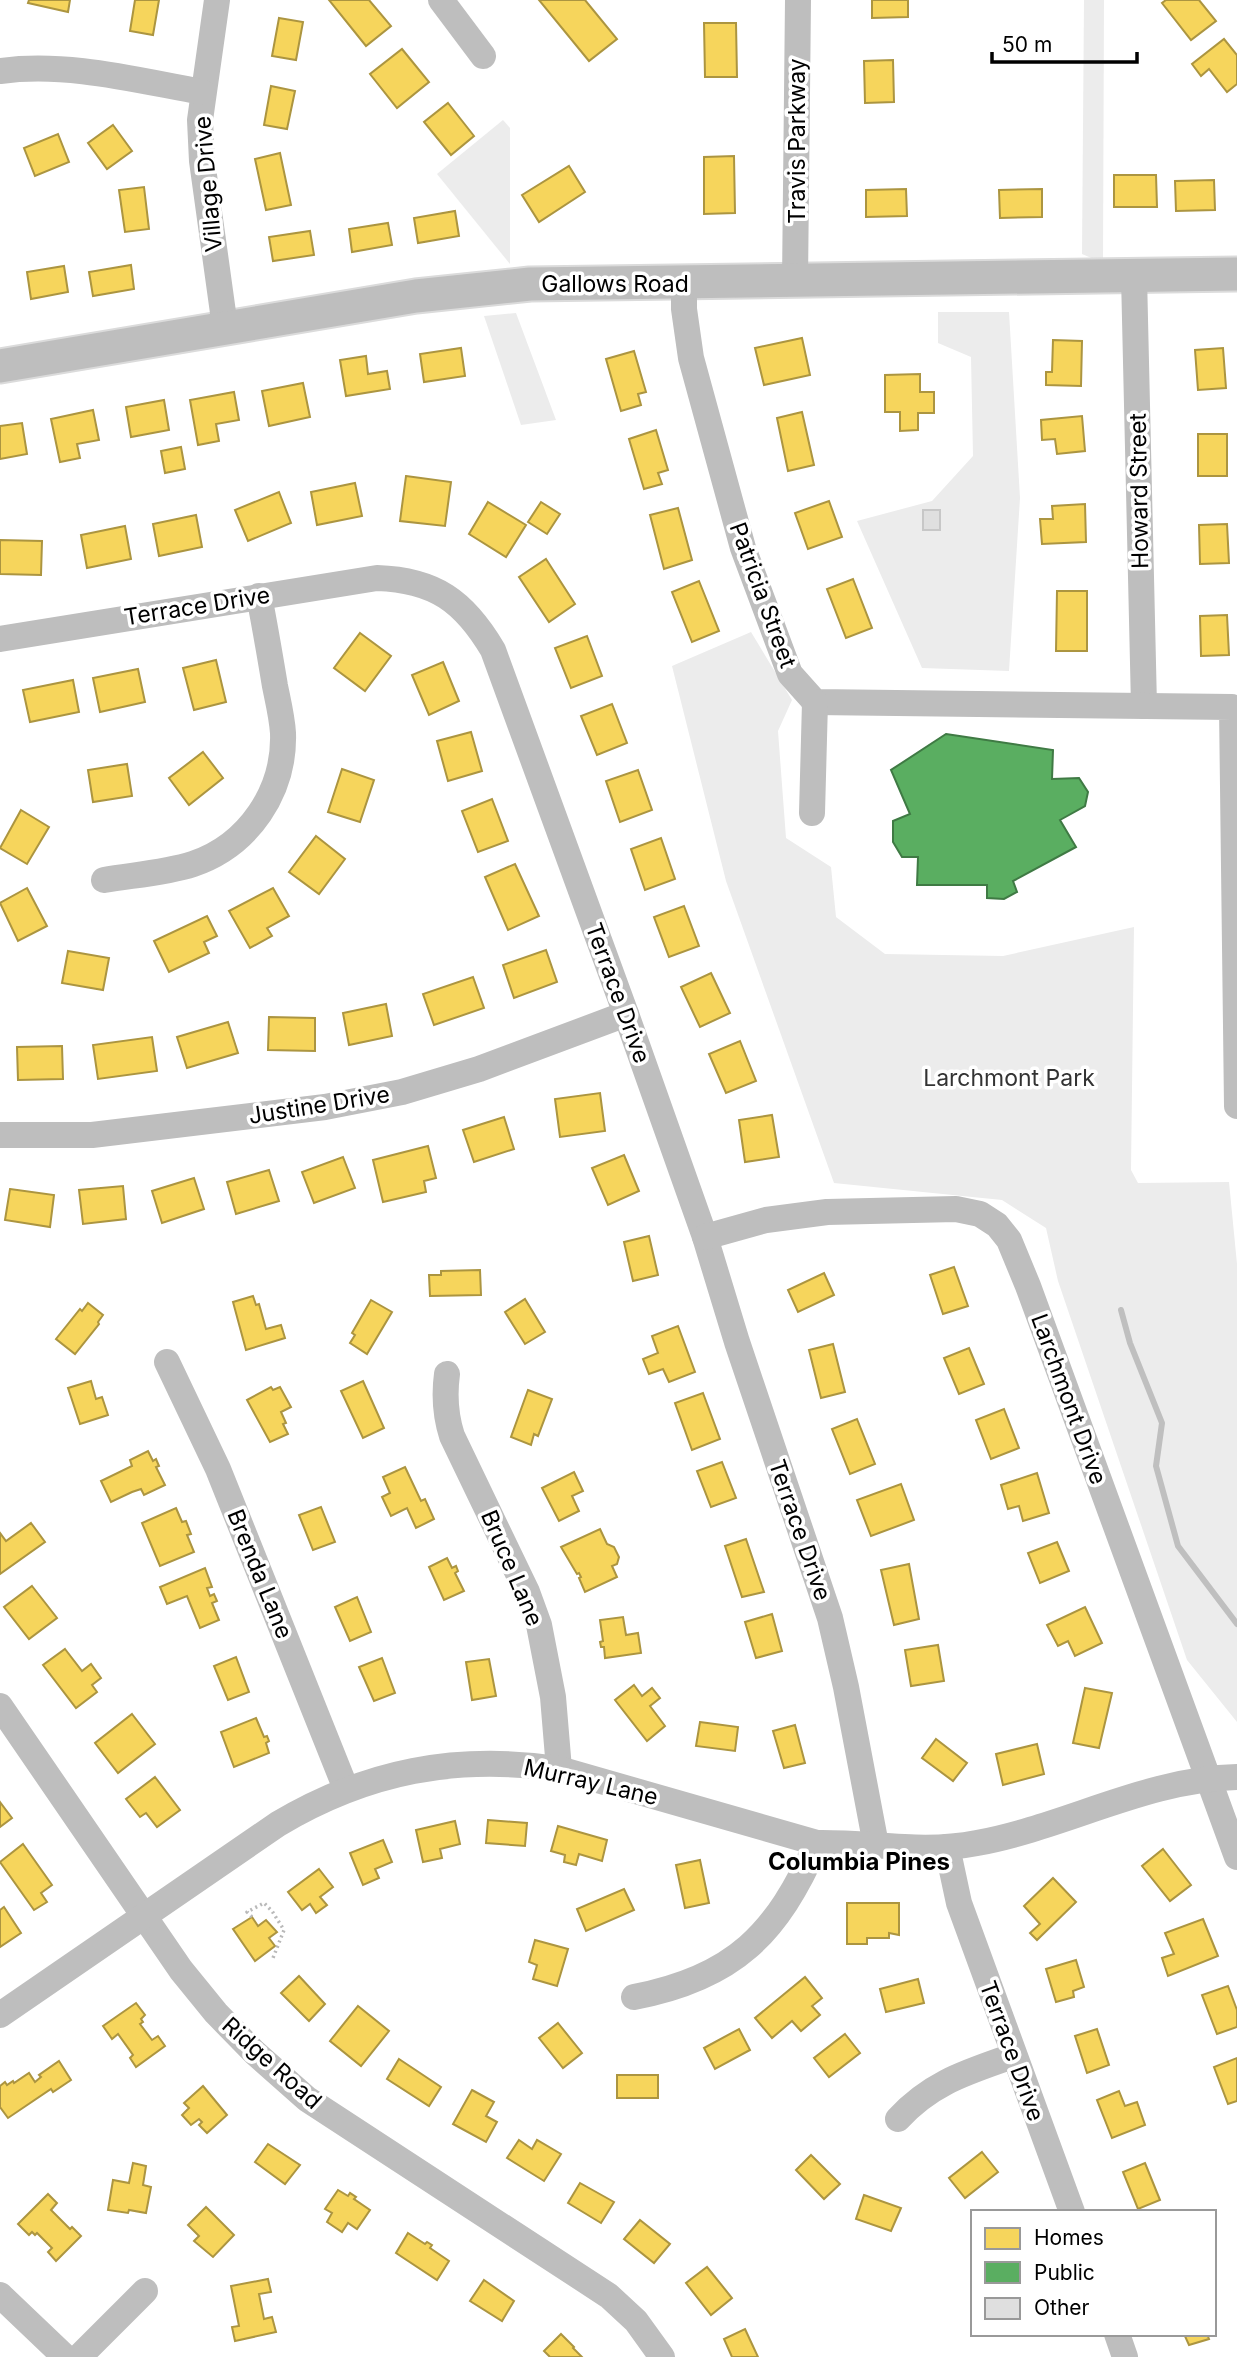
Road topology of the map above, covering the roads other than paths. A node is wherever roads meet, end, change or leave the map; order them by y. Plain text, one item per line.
1 (217, 0) edge
2 (441, 0) edge
3 (798, 0) edge
4 (483, 56) dead end
5 (0, 71) edge
6 (202, 92) junction
7 (1237, 274) edge
8 (1134, 276) junction
9 (795, 282) junction
10 (684, 284) junction
11 (225, 327) junction
12 (0, 366) edge
13 (260, 596) junction
14 (0, 639) edge
15 (814, 702) junction
16 (1144, 706) junction
17 (812, 813) dead end
18 (104, 880) dead end
19 (626, 1014) junction
20 (1237, 1106) edge
21 (0, 1135) edge
22 (705, 1237) junction
23 (167, 1362) dead end
24 (447, 1374) dead end
25 (0, 1706) edge
26 (559, 1769) junction
27 (1237, 1777) edge
28 (1209, 1778) junction
29 (346, 1789) junction
30 (817, 1843) junction
31 (876, 1845) junction
32 (947, 1847) junction
33 (1237, 1857) edge
34 (144, 1917) junction
35 (634, 1997) dead end
36 (0, 2015) edge
37 (1013, 2056) junction
38 (898, 2119) dead end
39 (1071, 2210) edge
40 (145, 2291) dead end
41 (0, 2295) edge
42 (1118, 2336) edge
43 (65, 2357) edge
44 (79, 2357) edge
45 (662, 2357) edge
46 (1125, 2357) edge

1 - 6 street, Village Drive
2 - 4 street
3 - 9 street, Travis Parkway
5 - 6 street
6 - 11 street, Village Drive
7 - 8 main road, Gallows Road
8 - 9 main road, Gallows Road
8 - 16 street, Howard Street
9 - 10 main road, Gallows Road
10 - 11 main road, Gallows Road
10 - 15 street, Patricia Street
11 - 12 main road, Gallows Road
13 - 14 street, Terrace Drive
13 - 18 street
13 - 19 street, Terrace Drive
15 - 16 street
15 - 17 street
16 - 20 street
19 - 21 street, Justine Drive
19 - 22 street, Terrace Drive
22 - 28 street, Larchmont Drive
22 - 31 street, Terrace Drive
23 - 29 street, Brenda Lane
24 - 26 street, Bruce Lane
25 - 34 street, Ridge Road
26 - 29 street, Murray Lane
26 - 30 street, Murray Lane
27 - 28 street, Murray Lane
28 - 32 street, Murray Lane
28 - 33 street, Larchmont Drive
29 - 34 street, Murray Lane
30 - 31 street, Murray Lane
30 - 35 street
31 - 32 street, Murray Lane
32 - 37 street, Terrace Drive
34 - 36 street, Murray Lane
34 - 45 street, Ridge Road
37 - 38 street
37 - 39 street, Terrace Drive
40 - 44 street
41 - 43 street
42 - 46 street

